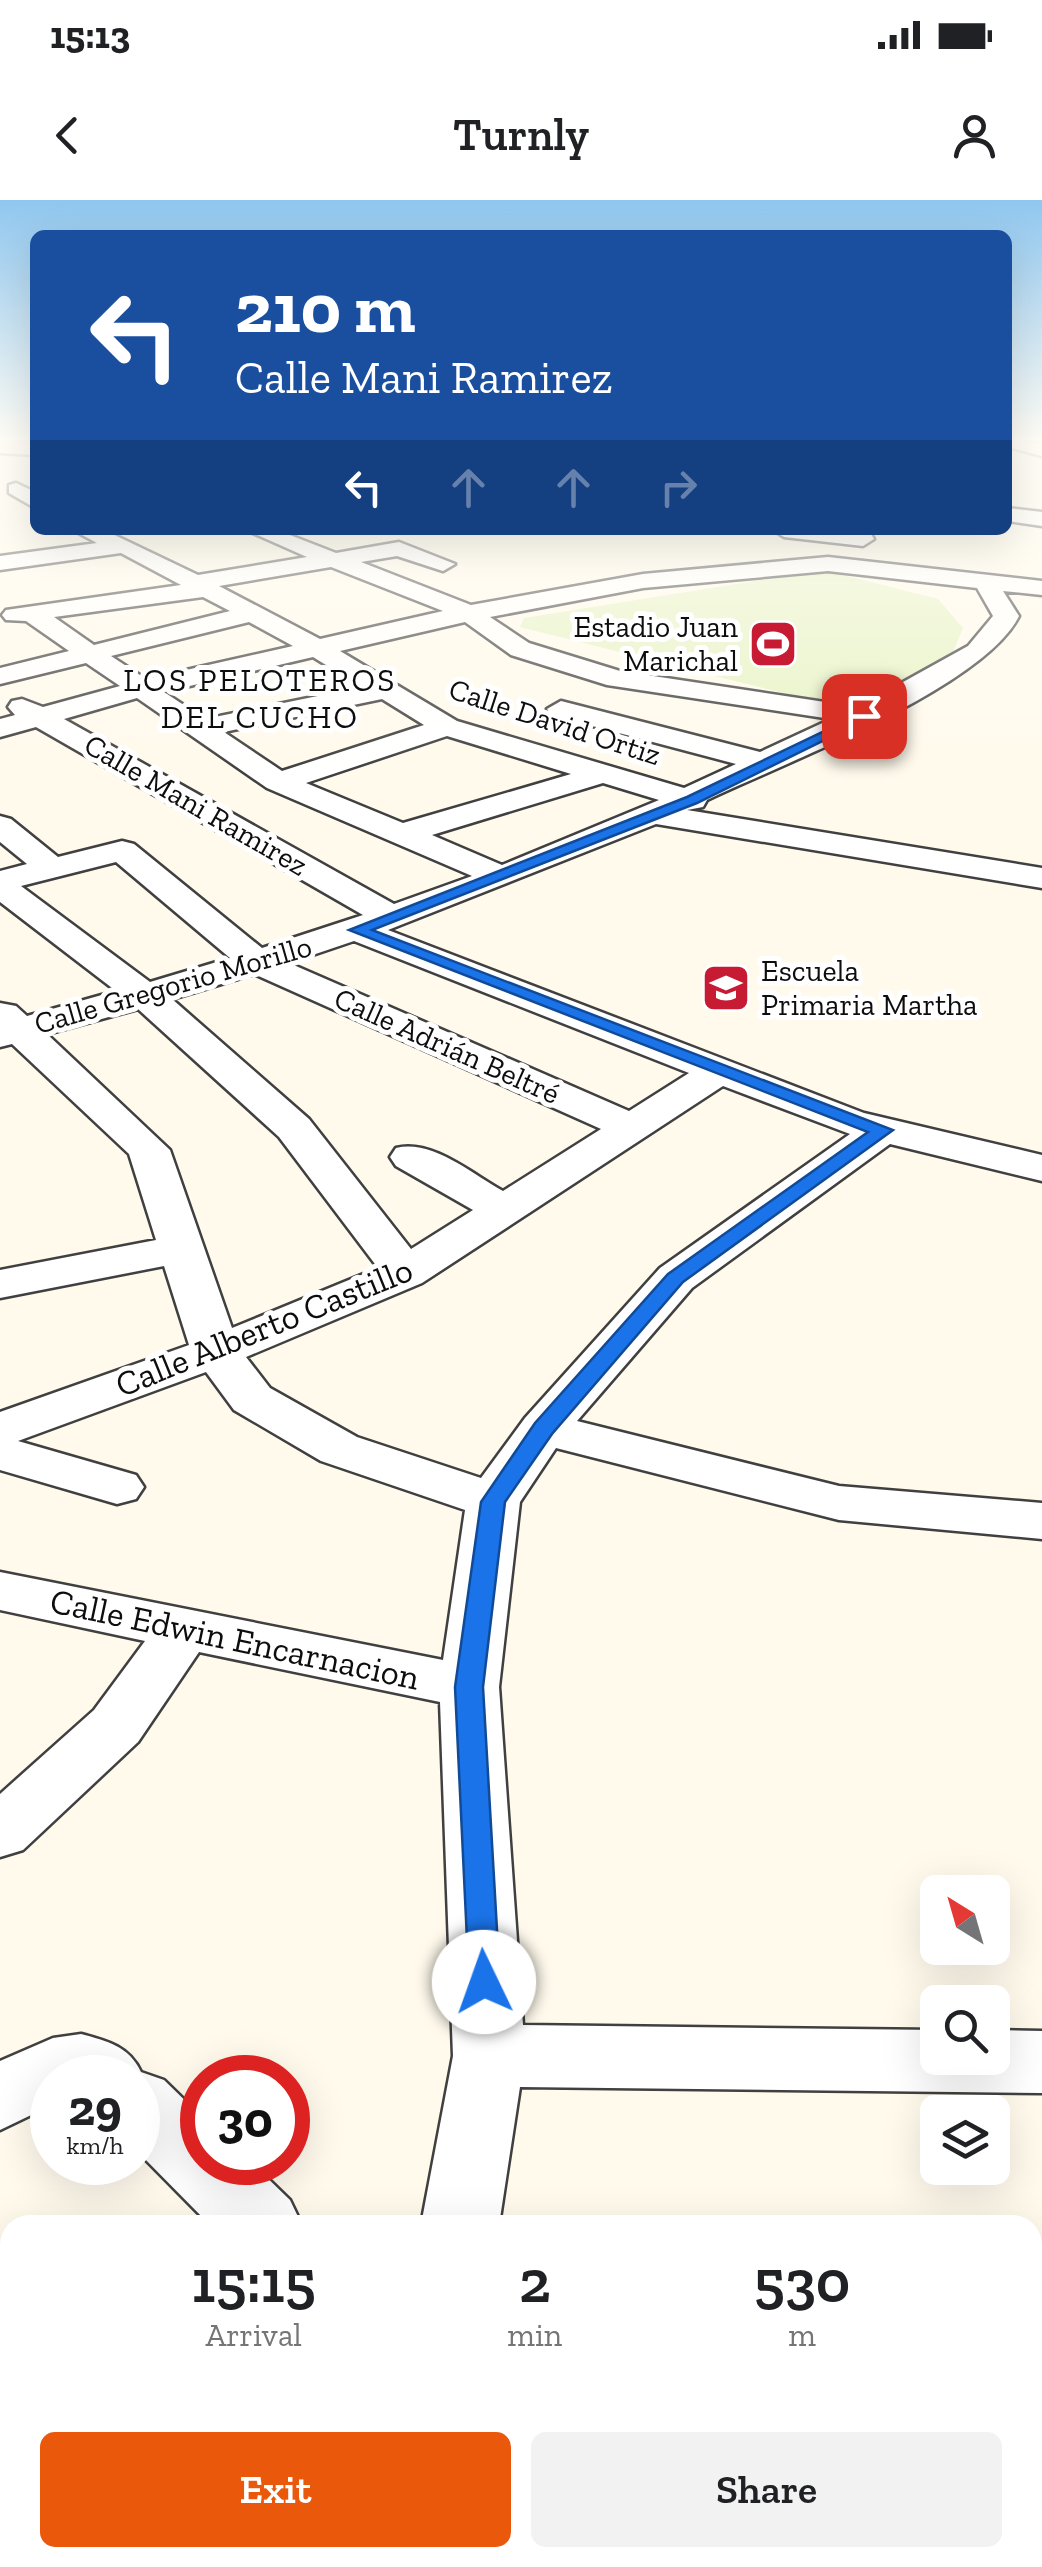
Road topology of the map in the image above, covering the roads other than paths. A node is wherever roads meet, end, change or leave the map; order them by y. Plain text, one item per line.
1 (120, 549) edge
2 (307, 549) edge
3 (397, 549) edge
4 (400, 549) edge
5 (808, 549) edge
6 (336, 561) junction
7 (0, 562) edge
8 (144, 562) junction
9 (444, 564) dead end
10 (828, 564) junction
11 (199, 576) junction
12 (74, 578) dead end
13 (384, 580) junction
14 (985, 582) junction
15 (0, 586) edge
16 (1042, 588) edge
17 (331, 591) dead end
18 (277, 602) dead end
19 (245, 612) junction
20 (469, 613) junction
21 (14, 614) edge
22 (60, 632) junction
23 (15, 642) dead end
24 (318, 648) junction
25 (91, 653) junction
26 (0, 676) edge
27 (618, 679) junction
28 (144, 688) junction
29 (386, 690) junction
30 (0, 694) edge
31 (560, 708) junction
32 (864, 716) junction
33 (40, 717) junction
34 (446, 727) junction
35 (0, 728) edge
36 (202, 728) junction
37 (494, 743) junction
38 (764, 762) junction
39 (602, 774) junction
40 (278, 782) junction
41 (692, 800) junction
42 (654, 814) junction
43 (0, 826) edge
44 (402, 834) junction
45 (52, 868) junction
46 (498, 876) junction
47 (1042, 878) edge
48 (0, 884) edge
49 (374, 924) junction
50 (257, 962) junction
51 (146, 996) junction
52 (8, 1025) edge
53 (719, 1072) junction
54 (633, 1128) junction
55 (884, 1130) junction
56 (411, 1157) dead end
57 (1042, 1168) edge
58 (505, 1210) junction
59 (182, 1249) junction
60 (406, 1274) junction
61 (0, 1284) edge
62 (216, 1352) junction
63 (544, 1428) junction
64 (0, 1430) edge
65 (0, 1454) edge
66 (117, 1486) dead end
67 (493, 1502) junction
68 (1042, 1520) edge
69 (0, 1591) edge
70 (187, 1626) junction
71 (469, 1687) junction
72 (0, 1832) edge
73 (488, 2056) junction
74 (1042, 2062) edge
75 (30, 2082) edge
76 (0, 2098) edge
77 (160, 2124) edge
78 (253, 2215) edge
79 (462, 2215) edge

1 - 8 street, Calle David Ortiz
2 - 6 street
3 - 6 street
4 - 9 street
5 - 10 street
6 - 11 street
6 - 13 street
7 - 8 street
8 - 11 street, Calle David Ortiz
10 - 14 street
10 - 20 street
11 - 19 street, Calle David Ortiz
11 - 21 street
12 - 15 street
13 - 17 street
13 - 20 street
14 - 16 street
14 - 32 street, Calle Gregorio Morillo
18 - 19 street
19 - 24 street, Calle David Ortiz
19 - 25 street
20 - 24 street
20 - 27 street
21 - 22 street
22 - 23 street
22 - 25 street
24 - 28 street
24 - 29 street, Calle David Ortiz
25 - 26 street
25 - 28 street
27 - 31 street
27 - 32 street
28 - 33 street
28 - 36 street
29 - 34 street, Calle David Ortiz
29 - 36 street
30 - 33 street, Calle Mani Ramirez
31 - 37 street
31 - 38 street
32 - 38 street, Calle Gregorio Morillo
33 - 35 street
33 - 49 street, Calle Mani Ramirez
34 - 37 street, Calle David Ortiz
34 - 40 street
36 - 40 street
37 - 39 street, Calle David Ortiz
38 - 41 street, Calle Gregorio Morillo
39 - 41 street, Calle David Ortiz
39 - 44 street
40 - 44 street
41 - 42 street, Calle Gregorio Morillo
42 - 46 street, Calle Gregorio Morillo
42 - 47 street
43 - 45 street
44 - 46 street
45 - 48 street
45 - 50 street, Calle Adrián Beltré
46 - 49 street, Calle Gregorio Morillo
48 - 51 street
49 - 50 street, Calle Gregorio Morillo
49 - 53 street, Calle Mani Ramirez
50 - 51 street, Calle Gregorio Morillo
50 - 54 street, Calle Adrián Beltré
51 - 52 street, Calle Gregorio Morillo
51 - 60 street
52 - 59 street
53 - 54 street, Calle Alberto Castillo
53 - 55 street, Calle Mani Ramirez
54 - 58 street, Calle Alberto Castillo
55 - 57 street, Calle Mani Ramirez
55 - 63 street
56 - 58 street
58 - 60 street, Calle Alberto Castillo
59 - 61 street
59 - 62 street
60 - 62 street, Calle Alberto Castillo
62 - 64 street, Calle Alberto Castillo
62 - 67 street
63 - 67 street
63 - 68 street
65 - 66 street
67 - 71 street
69 - 70 street, Calle Edwin Encarnacion
70 - 71 street, Calle Edwin Encarnacion
70 - 72 street
71 - 73 street
73 - 74 street
73 - 79 street
75 - 76 street
77 - 78 street

